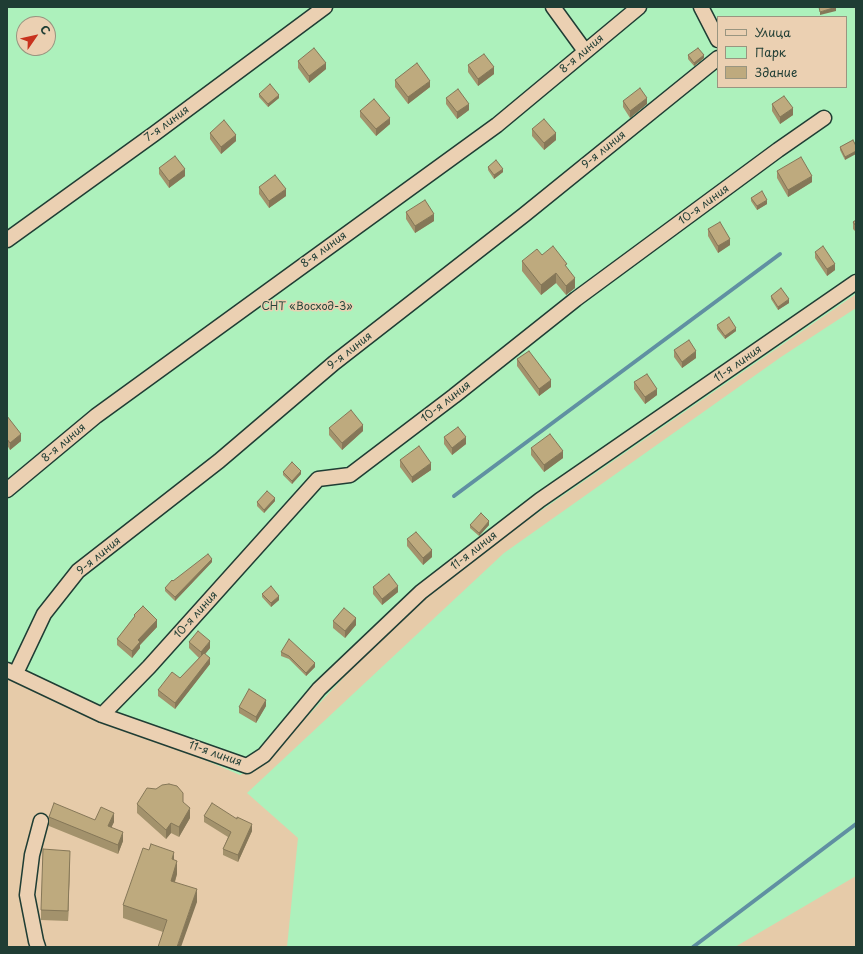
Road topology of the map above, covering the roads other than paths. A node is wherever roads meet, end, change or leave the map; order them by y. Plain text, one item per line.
1 (325, 7) edge
2 (553, 7) edge
3 (639, 7) edge
4 (701, 7) edge
5 (717, 38) edge
6 (586, 51) junction
7 (717, 59) edge
8 (824, 118) dead end
9 (7, 240) edge
10 (856, 282) edge
11 (7, 490) edge
12 (12, 672) edge
13 (102, 715) junction
14 (41, 822) dead end
15 (38, 947) edge

1 - 9 street, 7-я линия
2 - 6 street
3 - 6 street, 8-я линия
4 - 5 street
6 - 11 street, 8-я линия
7 - 12 street, 9-я линия
8 - 13 street, 10-я линия
10 - 13 street, 11-я линия
12 - 13 street
14 - 15 street

